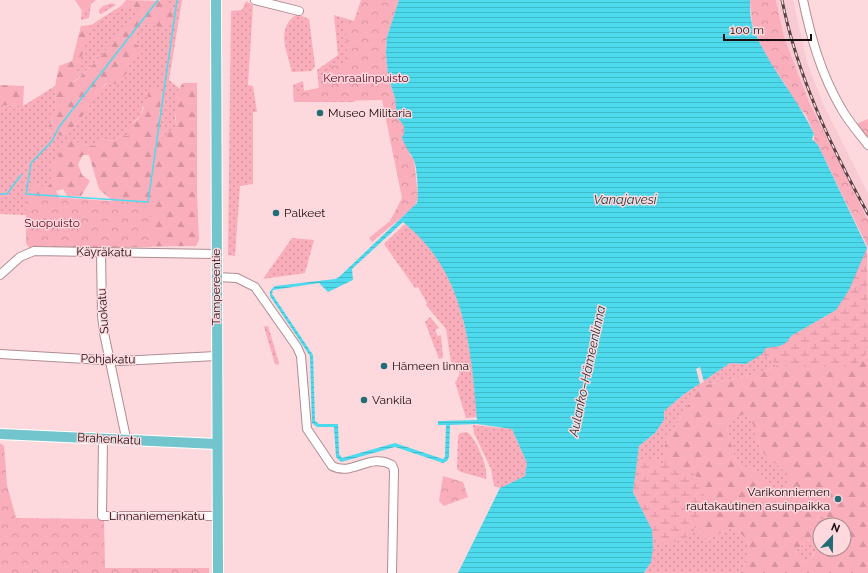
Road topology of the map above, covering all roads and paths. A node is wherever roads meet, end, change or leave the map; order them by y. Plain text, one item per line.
1 (216, 0) edge
2 (255, 0) edge
3 (803, 0) edge
4 (299, 11) dead end
5 (868, 145) edge
6 (101, 252) junction
7 (216, 254) junction
8 (0, 275) edge
9 (216, 277) junction
10 (0, 354) edge
11 (216, 356) junction
12 (110, 360) junction
13 (0, 434) edge
14 (103, 439) junction
15 (125, 440) junction
16 (217, 444) junction
17 (218, 516) junction
18 (218, 573) edge
19 (392, 573) edge

1 - 7 main road, Tampereentie
2 - 4 street
3 - 5 street
6 - 7 street, Käyräkatu
6 - 8 street, Käyräkatu
6 - 12 street, Suokatu
7 - 9 main road, Tampereentie
9 - 11 main road, Tampereentie
9 - 19 street
10 - 12 street, Pohjakatu
11 - 12 street, Pohjakatu
11 - 16 main road, Tampereentie
12 - 15 street, Suokatu
13 - 14 main road, Brahenkatu
14 - 15 main road, Brahenkatu
14 - 17 street, Linnaniemenkatu
15 - 16 main road, Brahenkatu
16 - 17 main road, Tampereentie
17 - 18 main road, Tampereentie

